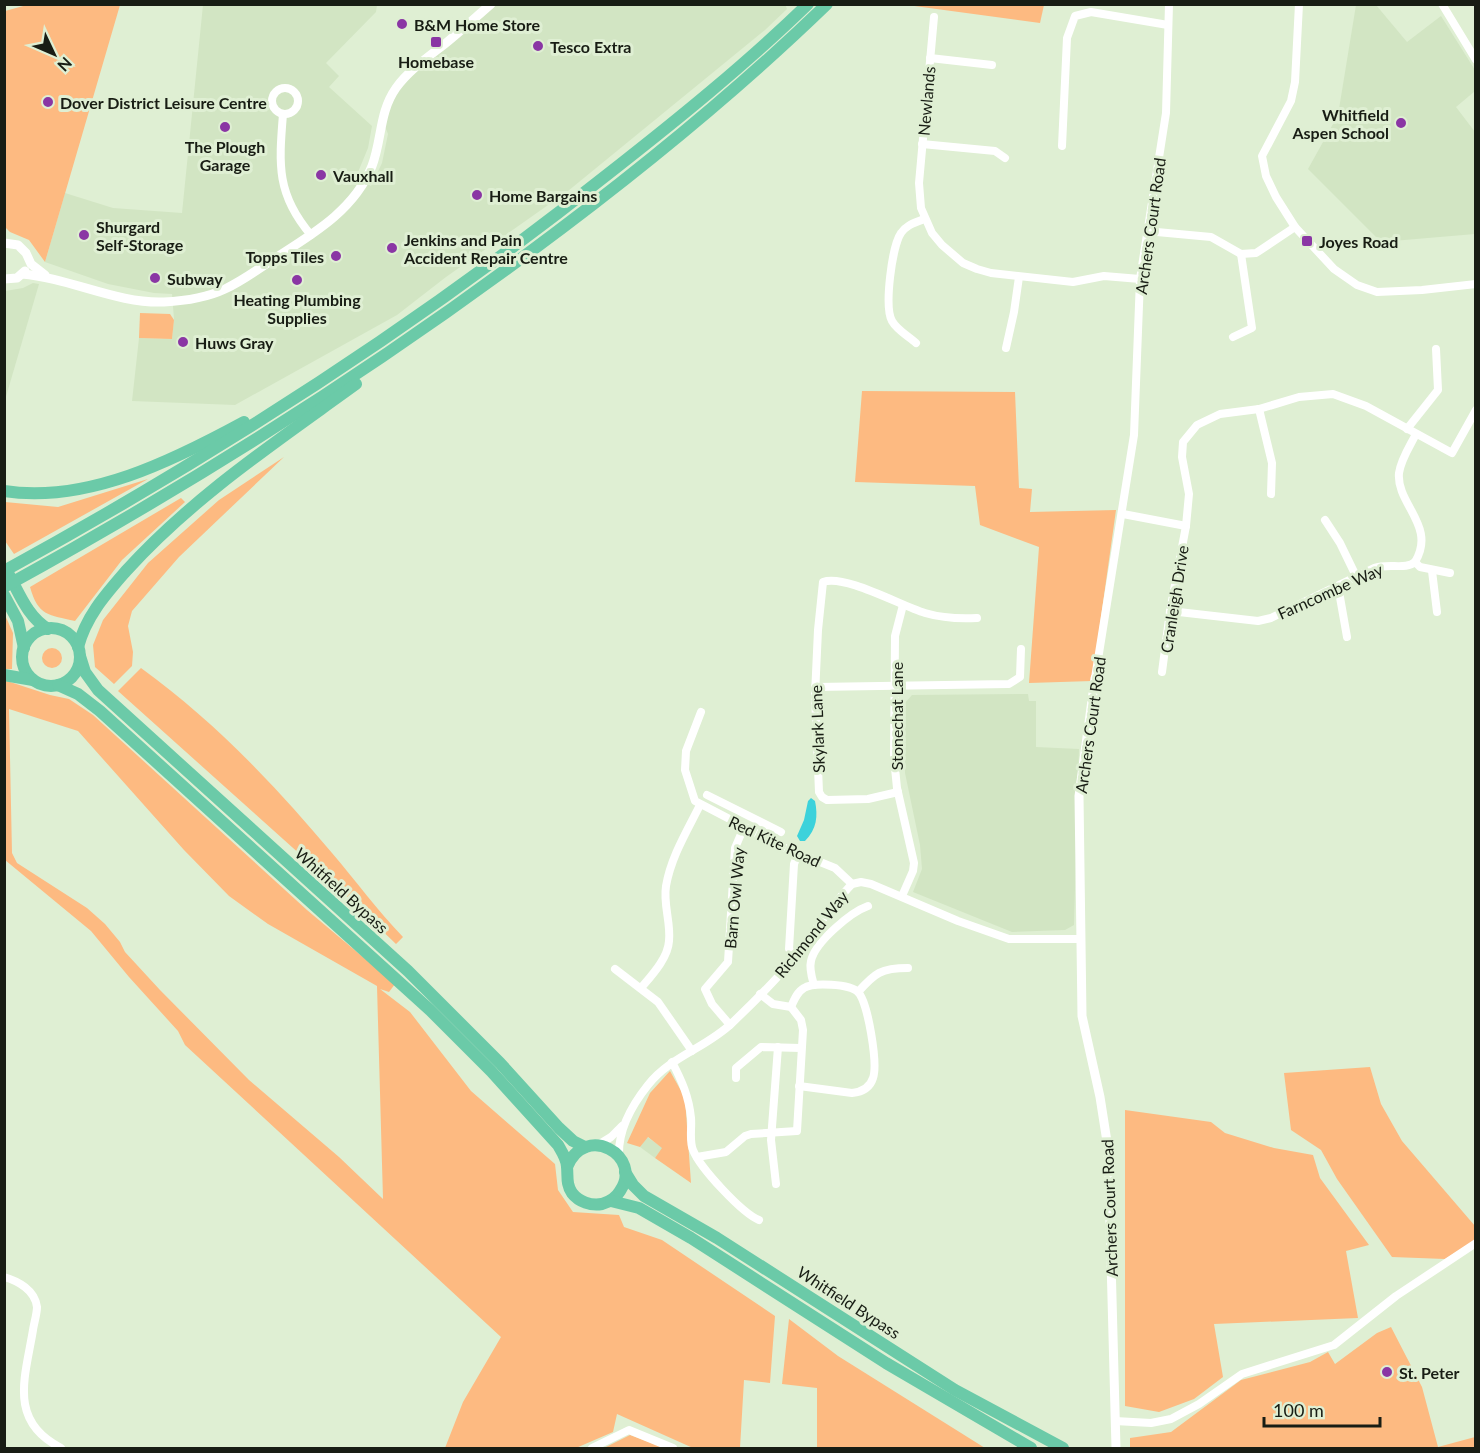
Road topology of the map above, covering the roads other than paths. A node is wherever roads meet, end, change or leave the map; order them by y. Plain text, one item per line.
1 (491, 4) edge
2 (808, 4) edge
3 (827, 4) edge
4 (1169, 4) edge
5 (1299, 4) edge
6 (1442, 4) edge
7 (934, 18) dead end
8 (1168, 25) junction
9 (930, 58) junction
10 (1476, 60) edge
11 (992, 65) dead end
12 (283, 114) dead end
13 (922, 144) junction
14 (1062, 146) dead end
15 (1005, 158) dead end
16 (924, 219) junction
17 (1295, 227) junction
18 (1146, 231) junction
19 (311, 235) junction
20 (4, 243) edge
21 (1241, 254) junction
22 (27, 257) junction
23 (22, 274) junction
24 (47, 276) junction
25 (1019, 276) junction
26 (4, 279) edge
27 (1140, 279) junction
28 (1476, 284) edge
29 (419, 332) junction
30 (1233, 337) dead end
31 (916, 343) dead end
32 (1006, 348) dead end
33 (1436, 349) dead end
34 (333, 373) junction
35 (1259, 409) junction
36 (1476, 410) edge
37 (1407, 429) junction
38 (1416, 434) junction
39 (4, 491) edge
40 (1271, 494) dead end
41 (1123, 514) junction
42 (1325, 520) dead end
43 (1186, 526) junction
44 (1415, 562) junction
45 (4, 569) edge
46 (1432, 571) junction
47 (1450, 573) dead end
48 (1356, 576) junction
49 (1338, 586) junction
50 (4, 587) edge
51 (4, 595) edge
52 (903, 605) junction
53 (1170, 611) junction
54 (1437, 612) dead end
55 (976, 618) dead end
56 (48, 629) junction
57 (1347, 637) dead end
58 (24, 648) junction
59 (1021, 649) dead end
60 (79, 652) junction
61 (1162, 672) dead end
62 (4, 675) edge
63 (1095, 678) joint
64 (33, 680) junction
65 (57, 685) junction
66 (896, 686) junction
67 (815, 687) junction
68 (701, 712) dead end
69 (898, 792) junction
70 (707, 795) dead end
71 (698, 803) junction
72 (724, 804) junction
73 (719, 814) junction
74 (769, 826) junction
75 (744, 827) junction
76 (781, 832) dead end
77 (764, 837) junction
78 (798, 854) junction
79 (852, 884) junction
80 (902, 896) junction
81 (868, 906) dead end
82 (1080, 939) junction
83 (795, 956) junction
84 (908, 968) dead end
85 (615, 969) dead end
86 (814, 985) junction
87 (642, 988) junction
88 (858, 992) junction
89 (760, 994) junction
90 (791, 1007) junction
91 (730, 1025) junction
92 (778, 1047) junction
93 (801, 1048) junction
94 (692, 1051) junction
95 (672, 1062) junction
96 (735, 1078) dead end
97 (799, 1086) junction
98 (626, 1122) junction
99 (772, 1131) junction
100 (592, 1146) junction
101 (619, 1156) junction
102 (697, 1157) junction
103 (567, 1167) junction
104 (625, 1172) junction
105 (776, 1184) dead end
106 (611, 1200) junction
107 (759, 1220) dead end
108 (1476, 1243) edge
109 (4, 1277) edge
110 (1116, 1421) junction
111 (61, 1449) edge
112 (592, 1449) edge
113 (673, 1449) edge
114 (1031, 1449) edge
115 (1063, 1449) edge
116 (1116, 1449) edge

1 - 19 street
2 - 34 highway
3 - 29 highway
4 - 8 street, Archers Court Road
5 - 17 street
6 - 10 street
7 - 9 street, Newlands
8 - 14 street
8 - 18 street, Archers Court Road
9 - 11 street, Newlands
9 - 13 street, Newlands
12 - 19 street
13 - 15 street, Newlands
13 - 16 street, Newlands
16 - 25 street, Newlands
16 - 31 street
17 - 21 street
17 - 28 street
18 - 21 street
18 - 27 street, Archers Court Road
19 - 24 street
20 - 22 street
21 - 30 street
22 - 23 street
22 - 24 street
23 - 24 street
23 - 26 street
25 - 27 street, Newlands
25 - 32 street
27 - 41 street, Archers Court Road
29 - 50 highway
29 - 60 highway
33 - 37 street
34 - 39 highway
34 - 45 highway
35 - 37 street, Cranleigh Drive
35 - 40 street
35 - 43 street, Cranleigh Drive
36 - 38 street, Cranleigh Drive
37 - 38 street, Cranleigh Drive
38 - 44 street
41 - 43 street, Cranleigh Drive
41 - 63 street, Archers Court Road
42 - 48 street
43 - 53 street, Cranleigh Drive
44 - 46 street
44 - 48 street, Farncombe Way
45 - 56 highway
46 - 47 street
46 - 54 street
48 - 49 street, Farncombe Way
49 - 53 street, Farncombe Way
49 - 57 street
51 - 58 highway
52 - 55 street
52 - 66 street, Stonechat Lane
52 - 67 street, Skylark Lane
53 - 61 street, Cranleigh Drive
56 - 58 highway
56 - 60 highway
58 - 64 highway
59 - 66 street
60 - 65 highway
60 - 100 highway, Whitfield Bypass
62 - 64 highway
63 - 82 street, Archers Court Road
64 - 65 highway
65 - 103 highway, Whitfield Bypass
66 - 67 street
66 - 69 street, Stonechat Lane
67 - 69 street, Skylark Lane
68 - 71 street
69 - 80 street, Stonechat Lane
70 - 72 street
71 - 73 street, Red Kite Road
71 - 87 street
72 - 73 street
72 - 74 street
73 - 75 street, Red Kite Road
74 - 76 street
74 - 77 street
75 - 77 street, Red Kite Road
75 - 91 street, Barn Owl Way
77 - 78 street, Red Kite Road
78 - 79 street, Red Kite Road
78 - 83 street
79 - 80 street, Richmond Way
79 - 83 street, Richmond Way
80 - 82 street, Richmond Way
81 - 86 street
82 - 110 street, Archers Court Road
83 - 89 street, Richmond Way
84 - 88 street
85 - 87 street
86 - 88 street
86 - 90 street
87 - 94 street
88 - 97 street
89 - 90 street
89 - 91 street, Richmond Way
90 - 93 street
91 - 94 street, Richmond Way
92 - 93 street
92 - 96 street
92 - 99 street
93 - 97 street
94 - 95 street, Richmond Way
95 - 98 street, Richmond Way
95 - 102 street
97 - 99 street
98 - 100 street, Richmond Way
98 - 101 street, Richmond Way
99 - 102 street
99 - 105 street
100 - 101 highway
100 - 103 highway
101 - 104 highway
102 - 107 street
103 - 106 highway
104 - 106 highway
104 - 115 highway, Whitfield Bypass
106 - 114 highway, Whitfield Bypass
108 - 110 street
109 - 111 street
110 - 116 street, Archers Court Road
112 - 113 street

